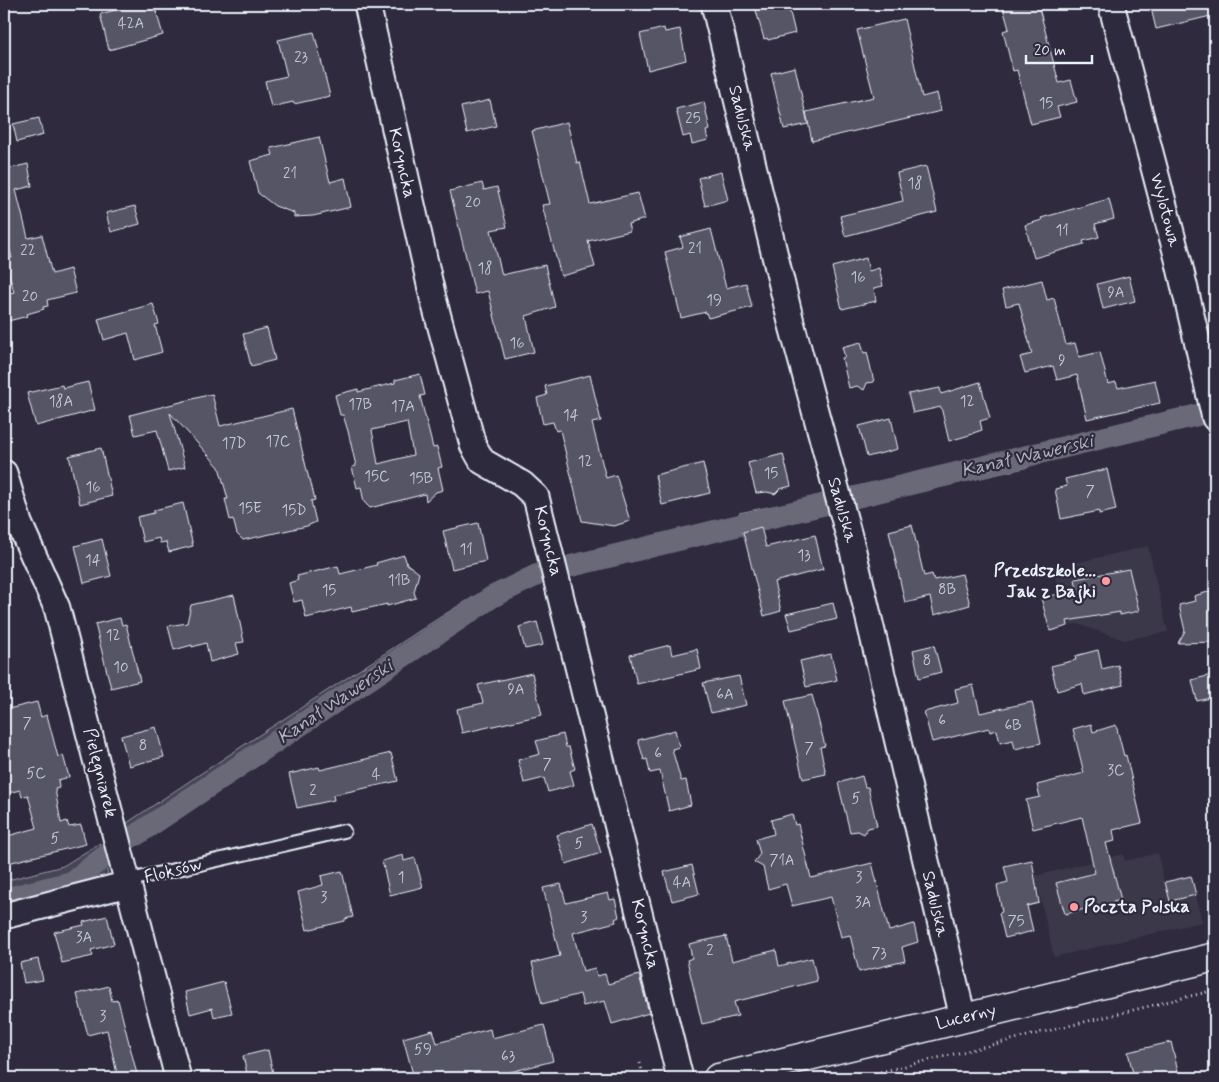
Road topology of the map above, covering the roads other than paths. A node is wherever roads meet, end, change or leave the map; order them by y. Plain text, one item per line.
1 (367, 4) edge
2 (714, 4) edge
3 (1110, 4) edge
4 (1215, 418) edge
5 (4, 473) edge
6 (344, 831) dead end
7 (128, 884) junction
8 (4, 916) edge
9 (1215, 957) edge
10 (963, 1018) junction
11 (178, 1078) edge
12 (680, 1078) edge
13 (718, 1078) edge

1 - 12 street, Koryncka
2 - 10 street, Sadulska
3 - 4 street, Wylotowa
5 - 7 street, Pielęgniarek
6 - 7 lane, Floksów
7 - 8 street, Floksów
7 - 11 street, Pielęgniarek
9 - 10 street, Lucerny
10 - 13 street, Lucerny

